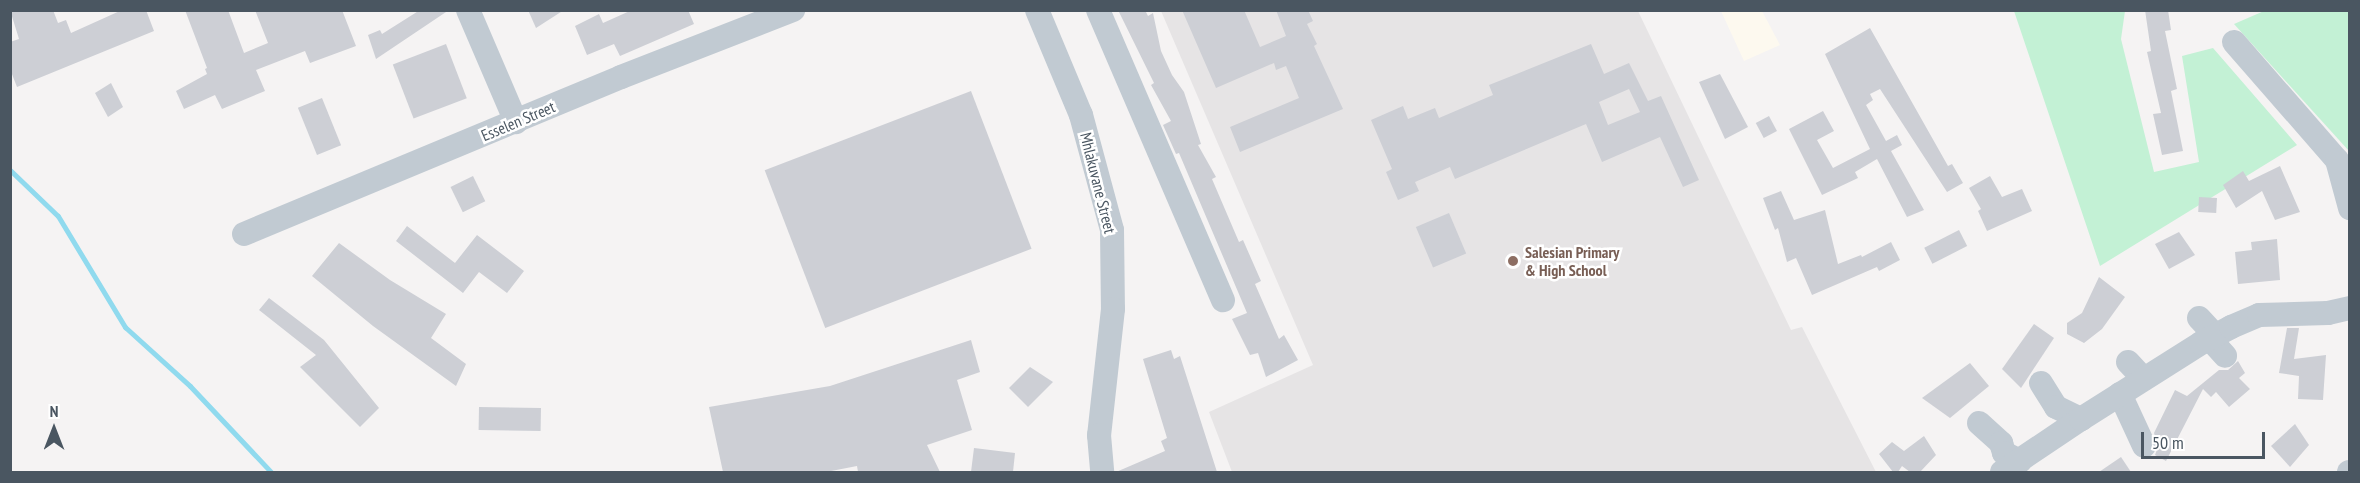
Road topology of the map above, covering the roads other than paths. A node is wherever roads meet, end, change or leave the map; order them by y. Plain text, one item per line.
1 (468, 10) edge
2 (793, 10) edge
3 (1037, 10) edge
4 (1098, 10) edge
5 (2234, 42) dead end
6 (516, 122) junction
7 (2349, 208) edge
8 (244, 234) dead end
9 (1223, 300) dead end
10 (2349, 308) edge
11 (2041, 383) dead end
12 (2120, 394) junction
13 (2081, 419) junction
14 (1978, 423) dead end
15 (2144, 446) dead end
16 (2021, 466) edge
17 (1102, 472) edge

1 - 6 street
2 - 6 street, Esselen Street
3 - 17 street, Mhlakuvane Street
4 - 9 street
5 - 7 street
6 - 8 street, Esselen Street
10 - 12 street
11 - 13 street
12 - 13 street
12 - 15 street
13 - 16 street
14 - 16 street

